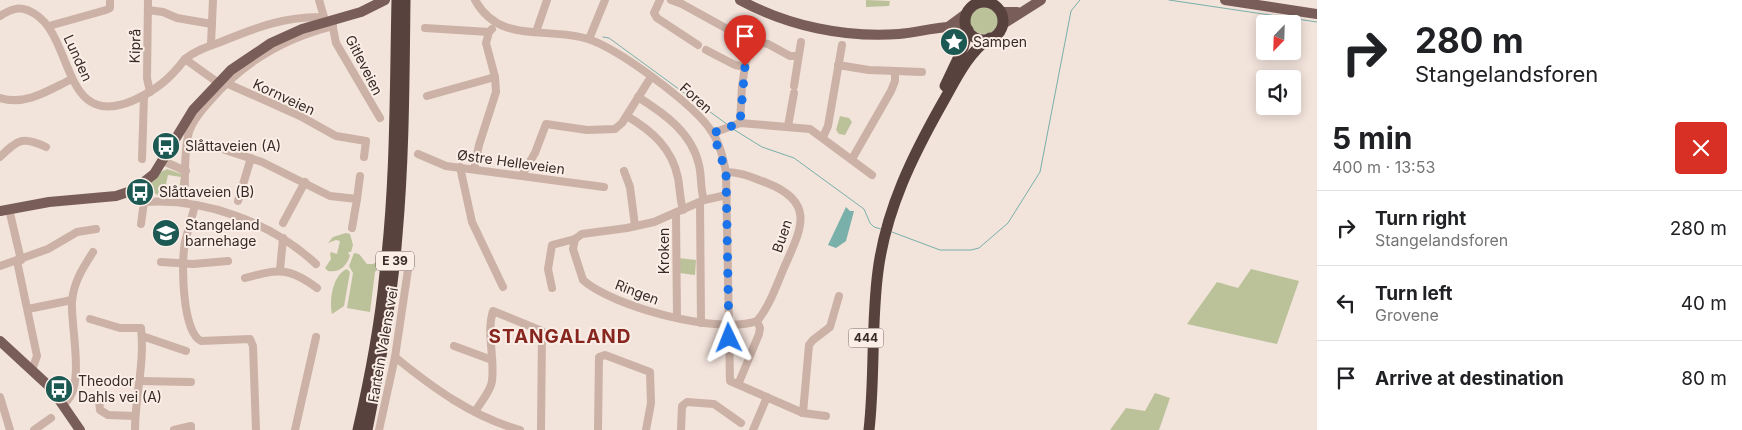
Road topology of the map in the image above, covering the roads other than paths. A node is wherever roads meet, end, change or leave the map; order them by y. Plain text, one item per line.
1 (110, 0) edge
2 (148, 0) edge
3 (213, 0) edge
4 (319, 0) edge
5 (385, 0) edge
6 (397, 0) edge
7 (405, 0) edge
8 (475, 0) edge
9 (547, 0) edge
10 (605, 0) edge
11 (660, 0) edge
12 (671, 0) edge
13 (740, 0) edge
14 (1041, 0) edge
15 (1225, 0) edge
16 (981, 1) edge
17 (1001, 8) edge
18 (148, 10) junction
19 (1023, 10) junction
20 (967, 13) junction
21 (1317, 14) edge
22 (0, 16) edge
23 (401, 19) junction
24 (212, 24) junction
25 (332, 24) junction
26 (496, 24) junction
27 (1002, 24) junction
28 (49, 26) junction
29 (948, 27) junction
30 (426, 28) dead end
31 (968, 29) junction
32 (489, 32) junction
33 (536, 32) junction
34 (990, 38) junction
35 (589, 39) junction
36 (749, 41) junction
37 (800, 42) dead end
38 (211, 44) junction
39 (698, 45) dead end
40 (842, 45) dead end
41 (706, 50) dead end
42 (798, 56) junction
43 (185, 59) junction
44 (838, 65) junction
45 (745, 66) junction
46 (895, 71) junction
47 (922, 72) dead end
48 (495, 77) junction
49 (651, 77) junction
50 (72, 79) junction
51 (221, 82) junction
52 (147, 94) junction
53 (427, 96) dead end
54 (638, 97) junction
55 (0, 98) edge
56 (627, 116) junction
57 (380, 118) dead end
58 (740, 123) junction
59 (788, 126) junction
60 (713, 133) junction
61 (823, 137) junction
62 (188, 142) junction
63 (46, 147) dead end
64 (418, 154) dead end
65 (0, 156) edge
66 (364, 157) dead end
67 (251, 158) junction
68 (142, 159) dead end
69 (852, 159) junction
70 (163, 161) junction
71 (460, 166) junction
72 (474, 169) junction
73 (186, 171) junction
74 (624, 171) dead end
75 (726, 172) junction
76 (522, 175) junction
77 (872, 175) dead end
78 (360, 176) dead end
79 (305, 182) junction
80 (604, 187) dead end
81 (727, 195) junction
82 (357, 199) junction
83 (238, 201) dead end
84 (702, 201) junction
85 (184, 202) junction
86 (195, 205) junction
87 (5, 210) edge
88 (679, 212) junction
89 (887, 213) junction
90 (283, 223) dead end
91 (141, 224) dead end
92 (635, 226) junction
93 (352, 228) dead end
94 (96, 229) dead end
95 (283, 238) junction
96 (576, 239) junction
97 (878, 248) junction
98 (93, 252) dead end
99 (19, 261) junction
100 (228, 261) dead end
101 (161, 262) dead end
102 (409, 263) dead end
103 (184, 264) junction
104 (316, 264) dead end
105 (0, 266) edge
106 (280, 270) junction
107 (245, 278) dead end
108 (503, 287) dead end
109 (317, 288) dead end
110 (552, 288) dead end
111 (839, 296) dead end
112 (72, 300) junction
113 (28, 309) junction
114 (676, 318) junction
115 (90, 319) dead end
116 (757, 321) junction
117 (701, 322) junction
118 (728, 325) junction
119 (142, 336) junction
120 (316, 337) dead end
121 (0, 341) edge
122 (454, 346) dead end
123 (186, 351) dead end
124 (395, 357) junction
125 (492, 360) junction
126 (32, 370) junction
127 (740, 380) dead end
128 (141, 381) junction
129 (191, 382) dead end
130 (0, 397) edge
131 (767, 397) junction
132 (99, 401) dead end
133 (63, 404) junction
134 (475, 412) junction
135 (803, 413) junction
136 (135, 416) junction
137 (826, 416) dead end
138 (51, 418) dead end
139 (741, 423) dead end
140 (10, 430) edge
141 (34, 430) edge
142 (80, 430) edge
143 (135, 430) edge
144 (174, 430) edge
145 (191, 430) edge
146 (256, 430) edge
147 (295, 430) edge
148 (358, 430) edge
149 (367, 430) edge
150 (379, 430) edge
151 (520, 430) edge
152 (541, 430) edge
153 (598, 430) edge
154 (646, 430) edge
155 (681, 430) edge
156 (753, 430) edge
157 (862, 430) edge
158 (869, 430) edge

1 - 28 street
2 - 18 street, Kiprå
3 - 24 street
4 - 38 street, Lunden
5 - 25 main road
6 - 23 highway, E 39
7 - 23 highway, E 39
8 - 26 street
9 - 33 street
10 - 35 street
11 - 39 street
12 - 36 street
13 - 29 main road
14 - 19 main road
15 - 21 main road
16 - 17 highway
16 - 20 highway
17 - 19 main road
17 - 27 highway
18 - 24 street
18 - 52 street, Kiprå
19 - 27 main road
20 - 29 main road
20 - 31 highway, 444
22 - 28 street, Lunden
23 - 148 highway, E 39
23 - 149 highway, E 39
24 - 38 street
25 - 51 main road
25 - 57 street, Gitleveien
26 - 32 street
26 - 33 street, Foren
27 - 34 highway, 444
28 - 50 street, Lunden
29 - 31 main road
30 - 32 street
31 - 34 highway
31 - 89 highway, 444
32 - 48 street
33 - 35 street, Foren
34 - 89 highway, 444
35 - 49 street, Foren
36 - 42 street
36 - 45 street
37 - 42 street
38 - 43 street, Lunden
40 - 44 street
41 - 45 street
42 - 59 street
43 - 51 street
43 - 52 street, Lunden
44 - 46 street
44 - 61 street
45 - 58 street
46 - 47 street
46 - 69 street
48 - 53 street
48 - 72 street
49 - 54 street
49 - 60 street, Foren
50 - 52 street, Lunden
50 - 55 street
51 - 62 street
51 - 66 street, Kornveien
51 - 70 main road
52 - 68 street, Kiprå
54 - 56 street
54 - 84 street
56 - 76 street
56 - 88 street, Kroken
58 - 59 street
58 - 60 street
59 - 61 street
60 - 75 street, Foren
61 - 69 street
62 - 67 street
62 - 73 street
63 - 65 street
64 - 71 street, Østre Helleveien
67 - 79 street
67 - 83 street
69 - 77 street
70 - 73 street
70 - 87 main road
71 - 72 street, Østre Helleveien
71 - 108 street
72 - 76 street, Østre Helleveien
73 - 85 street
74 - 92 street
75 - 81 street, Foren
75 - 116 street, Buen
76 - 80 street, Østre Helleveien
78 - 82 street
79 - 82 street
79 - 90 street
81 - 84 street
81 - 118 street, Foren
82 - 93 street
84 - 88 street
84 - 117 street
85 - 86 street
85 - 91 street
86 - 95 street
86 - 103 street
87 - 99 street
88 - 92 street
88 - 114 street, Kroken
89 - 97 highway, 444
92 - 96 street
94 - 99 street
95 - 104 street
95 - 106 street
96 - 110 street
96 - 114 street, Ringen
97 - 157 highway, 444
97 - 158 highway, 444
98 - 112 street
99 - 105 street
99 - 113 street
100 - 103 street
101 - 103 street
102 - 124 street, Fartein Valens vei
103 - 146 street
106 - 107 street
106 - 109 street
111 - 135 street
112 - 113 street
112 - 133 street
113 - 126 street
114 - 117 street, Ringen
115 - 119 street
116 - 118 street
116 - 127 street
117 - 118 street, Ringen
118 - 131 street, Foren
119 - 123 street
119 - 128 street
120 - 147 street
121 - 126 main road
122 - 125 street
124 - 134 street
124 - 150 street, Fartein Valens vei
125 - 134 street
125 - 152 street
126 - 133 main road
128 - 129 street
128 - 136 street
130 - 140 street
131 - 135 street
131 - 156 street
132 - 136 street
133 - 142 main road
134 - 151 street
135 - 137 street
136 - 143 street
138 - 141 street
139 - 155 street
144 - 145 street
153 - 154 street

